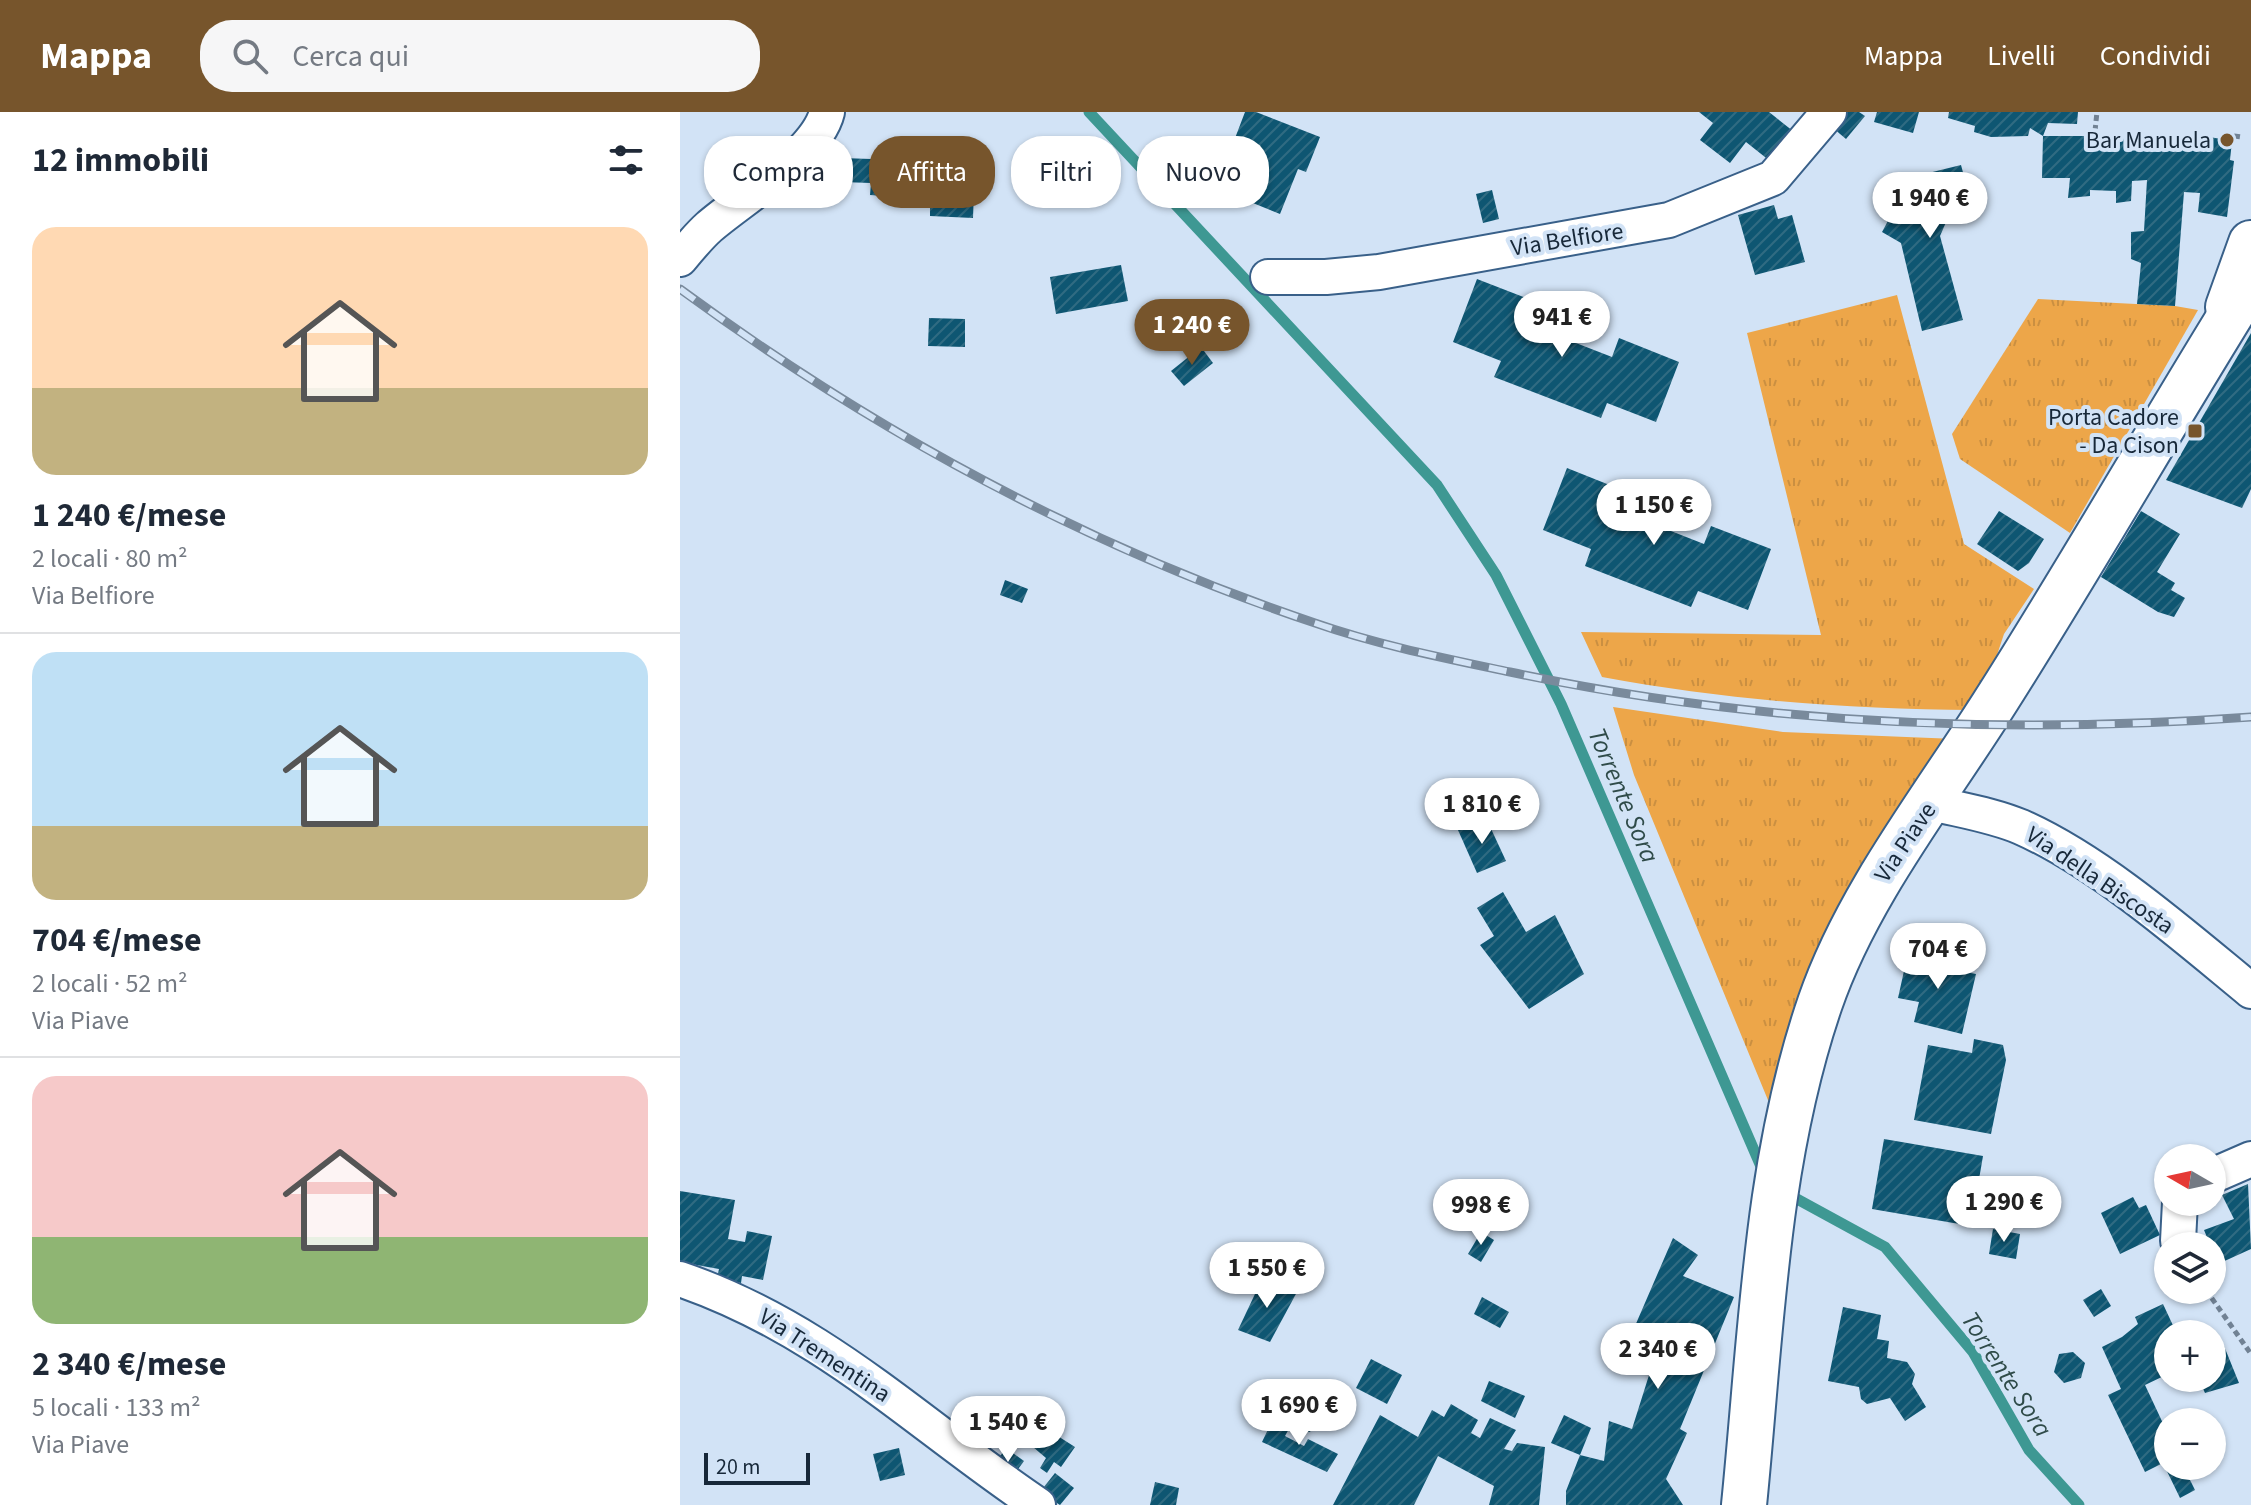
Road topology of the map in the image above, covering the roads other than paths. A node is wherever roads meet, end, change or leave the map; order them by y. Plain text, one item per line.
1 (827, 112) edge
2 (1829, 112) edge
3 (2251, 243) edge
4 (680, 259) edge
5 (1268, 277) dead end
6 (2251, 282) edge
7 (2218, 335) junction
8 (1932, 803) junction
9 (2251, 991) edge
10 (2251, 1159) edge
11 (2226, 1170) edge
12 (680, 1279) edge
13 (1038, 1505) edge
14 (1744, 1505) edge

1 - 4 street
2 - 5 street, Via Belfiore
3 - 7 main road, Via Piave
6 - 7 main road, Via Piave
7 - 8 main road, Via Piave
8 - 9 street, Via della Biscosta
8 - 14 main road, Via Piave
10 - 11 street
12 - 13 street, Via Trementina

